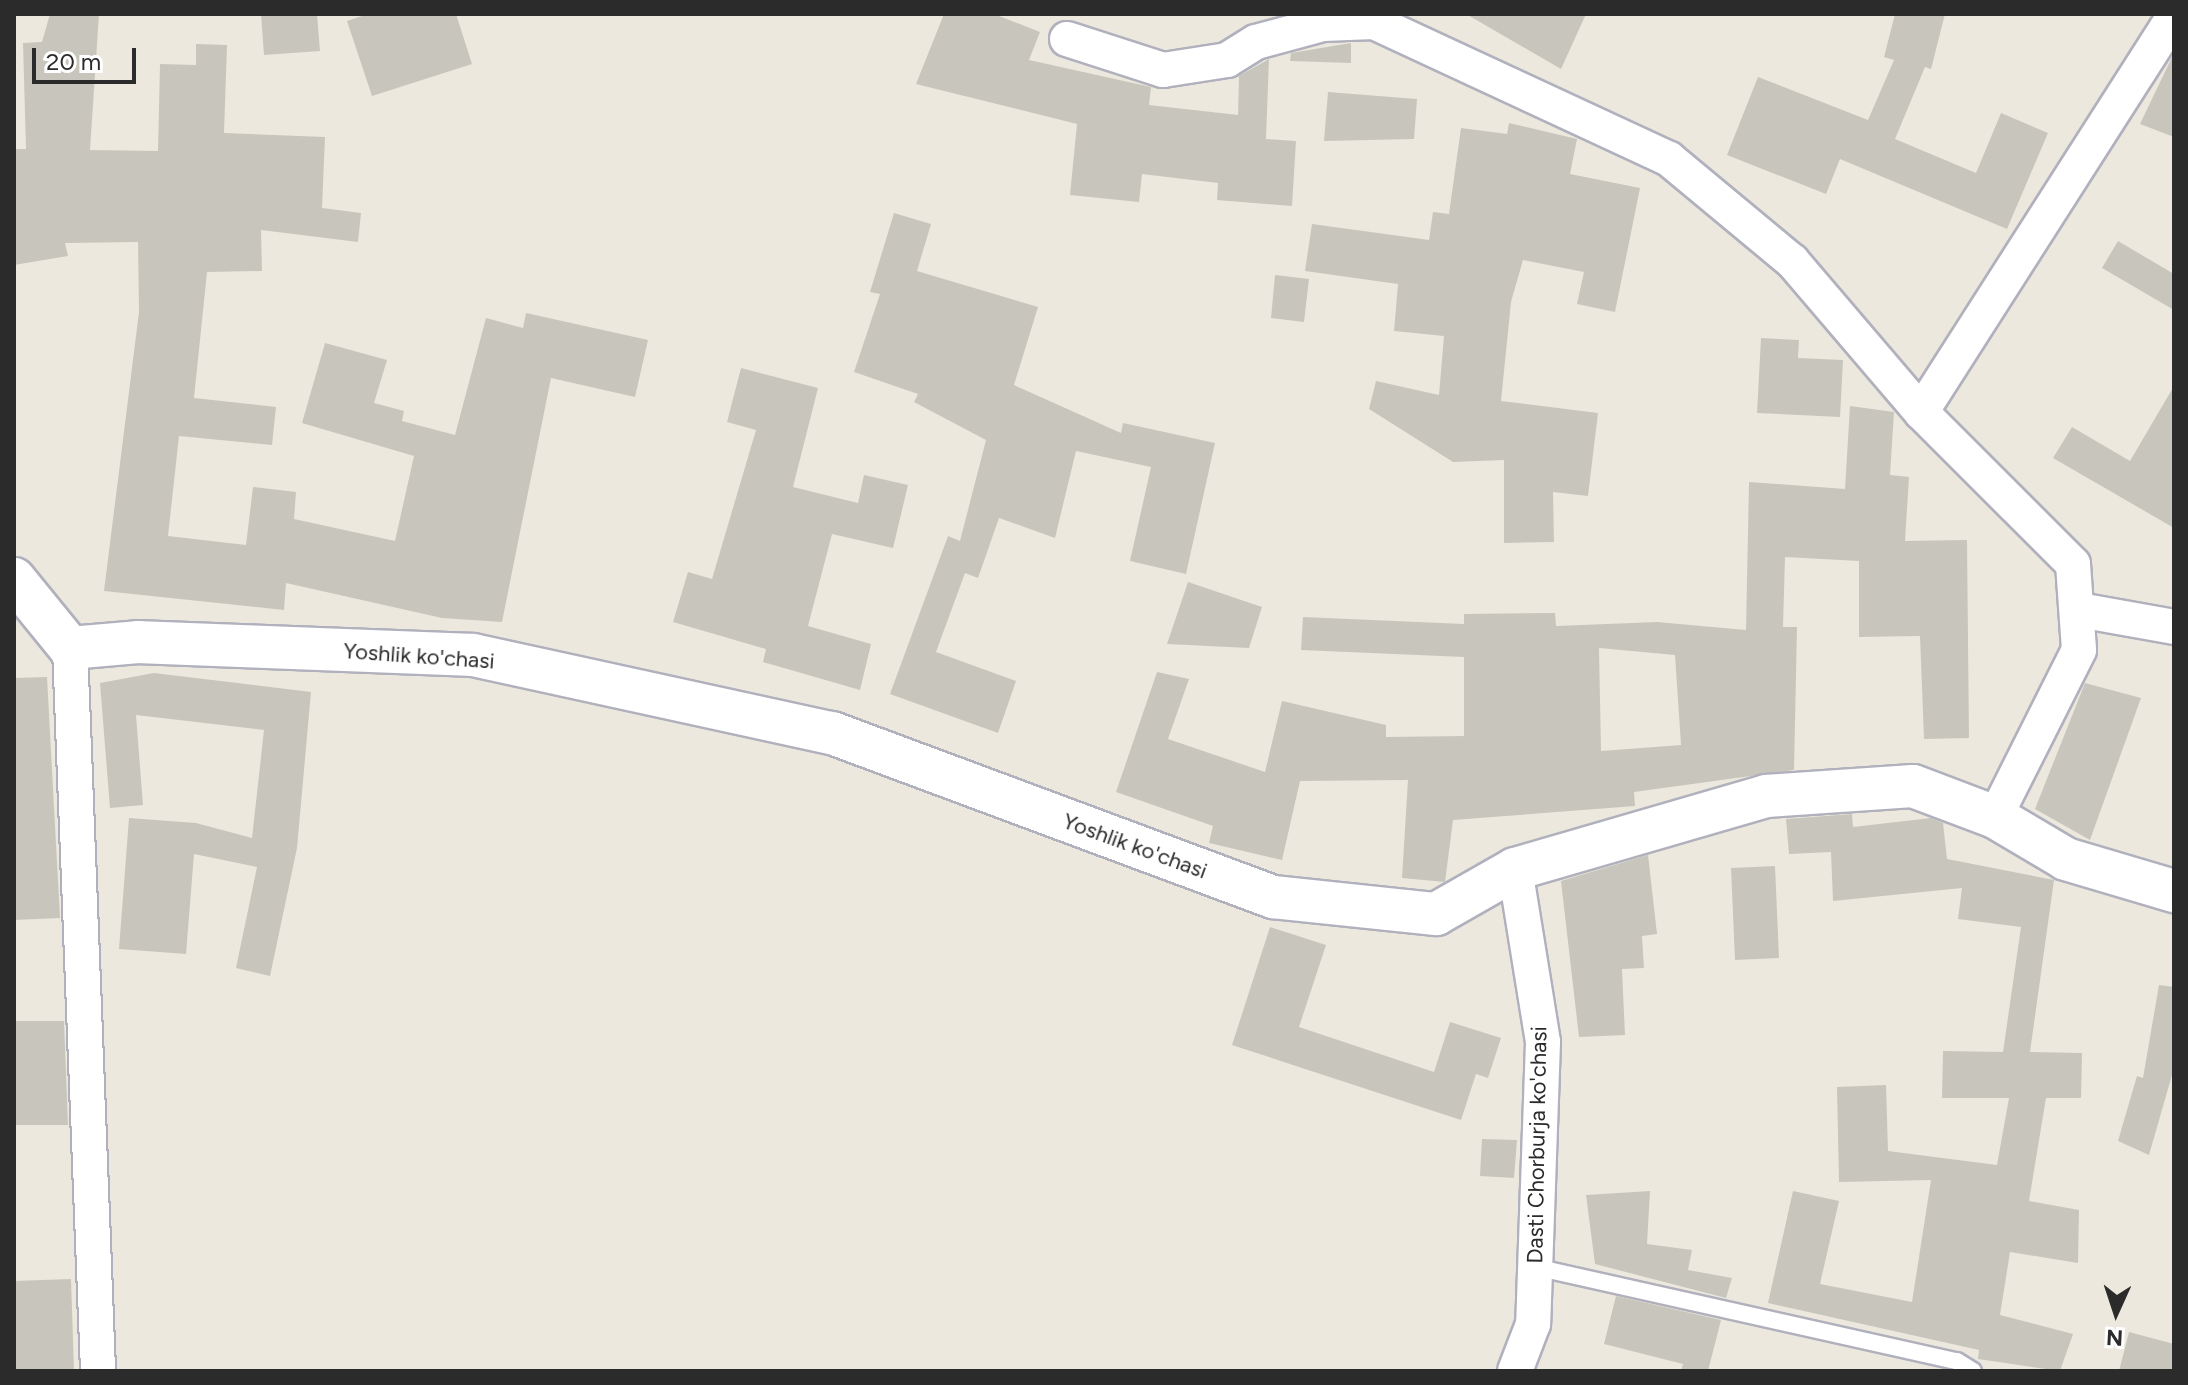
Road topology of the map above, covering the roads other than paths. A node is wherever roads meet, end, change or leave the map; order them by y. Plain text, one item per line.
1 (2174, 16) edge
2 (1067, 39) dead end
3 (1921, 412) junction
4 (14, 579) edge
5 (2079, 610) junction
6 (2174, 627) edge
7 (70, 648) junction
8 (1995, 817) junction
9 (1515, 869) junction
10 (2174, 891) edge
11 (1535, 1267) junction
12 (98, 1371) edge
13 (1515, 1371) edge
14 (1973, 1371) edge

1 - 3 street
2 - 3 street
3 - 5 street
4 - 7 street
5 - 6 street
5 - 8 street
7 - 9 street, Yoshlik ko'chasi
7 - 12 street
8 - 9 street, Yoshlik ko'chasi
8 - 10 street, Yoshlik ko'chasi
9 - 11 street, Dasti Chorburja ko'chasi
11 - 13 street, Dasti Chorburja ko'chasi
11 - 14 lane

